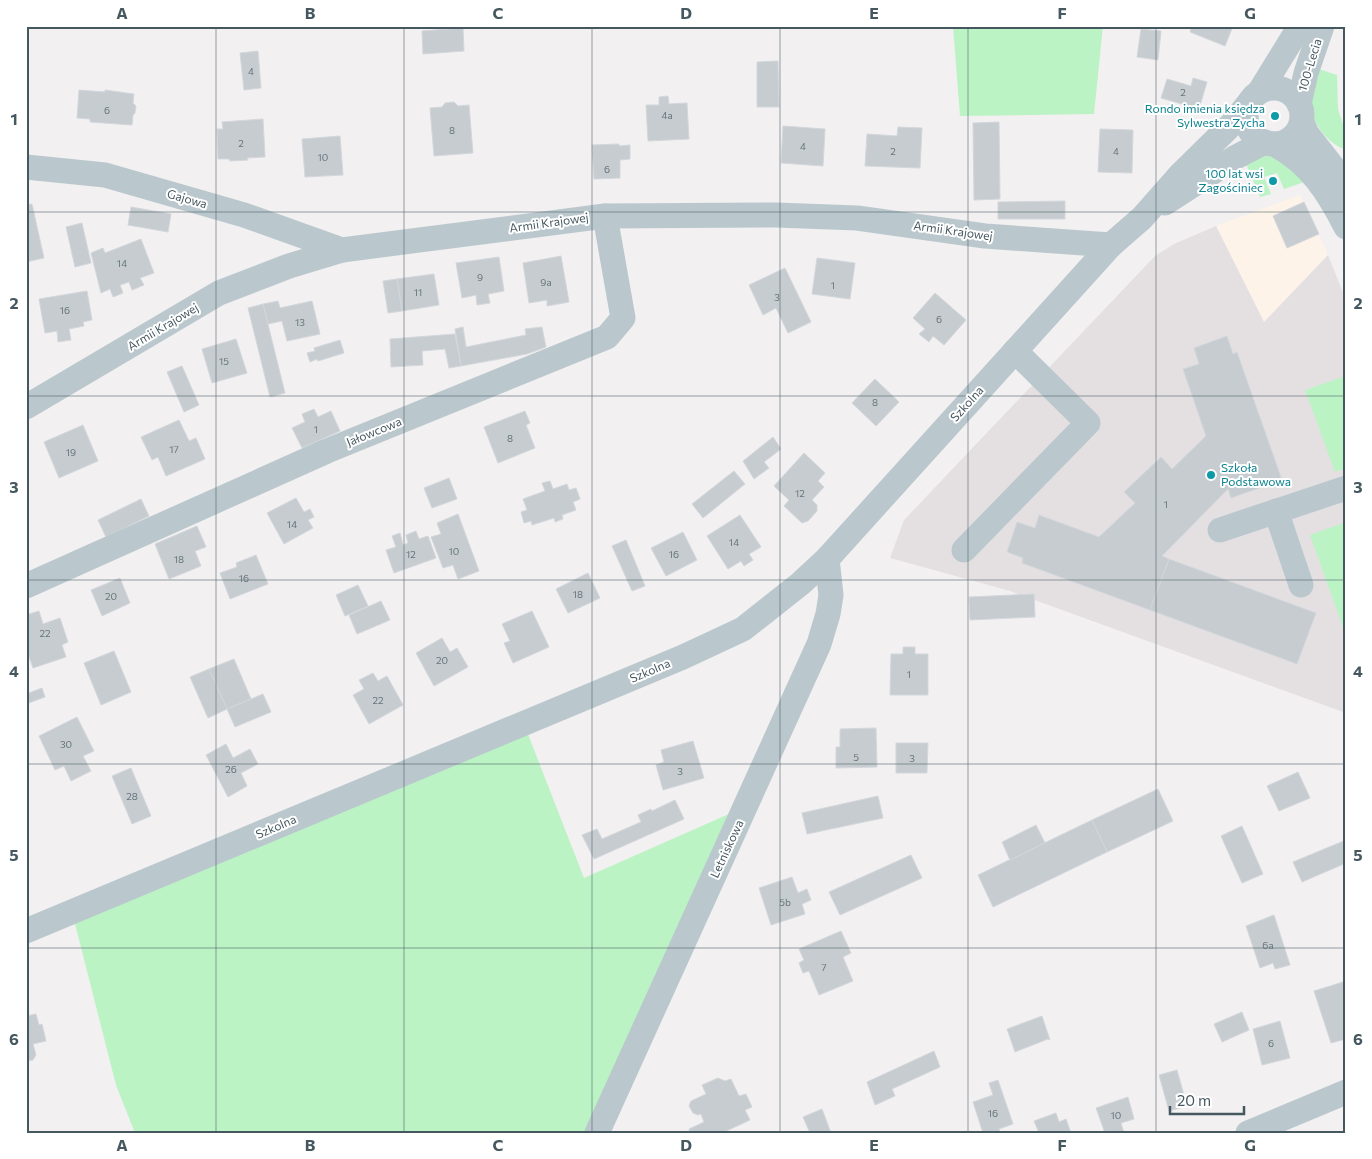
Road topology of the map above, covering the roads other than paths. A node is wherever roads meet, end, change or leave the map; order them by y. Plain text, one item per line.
1 (1300, 26) edge
2 (1322, 26) edge
3 (1254, 98) junction
4 (1300, 113) junction
5 (1270, 143) junction
6 (26, 167) edge
7 (1340, 181) edge
8 (604, 216) junction
9 (1142, 218) junction
10 (1346, 227) edge
11 (1111, 245) junction
12 (342, 250) junction
13 (1015, 351) junction
14 (26, 407) edge
15 (1346, 488) edge
16 (1276, 512) junction
17 (1220, 530) dead end
18 (964, 550) dead end
19 (827, 559) junction
20 (1301, 585) dead end
21 (26, 586) edge
22 (26, 931) edge
23 (1346, 1092) edge
24 (597, 1133) edge
25 (1248, 1133) edge

1 - 3 street, 100-Lecia
2 - 4 street, 100-Lecia
3 - 4 street
3 - 5 street
3 - 9 street, Szkolna
4 - 5 street
4 - 7 street
5 - 7 street
5 - 9 street, Szkolna
6 - 12 street, Gajowa
7 - 10 street
8 - 11 street, Armii Krajowej
8 - 12 street, Armii Krajowej
8 - 21 street, Jałowcowa
9 - 11 street, Szkolna
11 - 13 street, Szkolna
12 - 14 street, Armii Krajowej
13 - 18 street
13 - 19 street, Szkolna
15 - 16 street
16 - 17 street
16 - 20 street
19 - 22 street, Szkolna
19 - 24 street, Letniskowa
23 - 25 street

